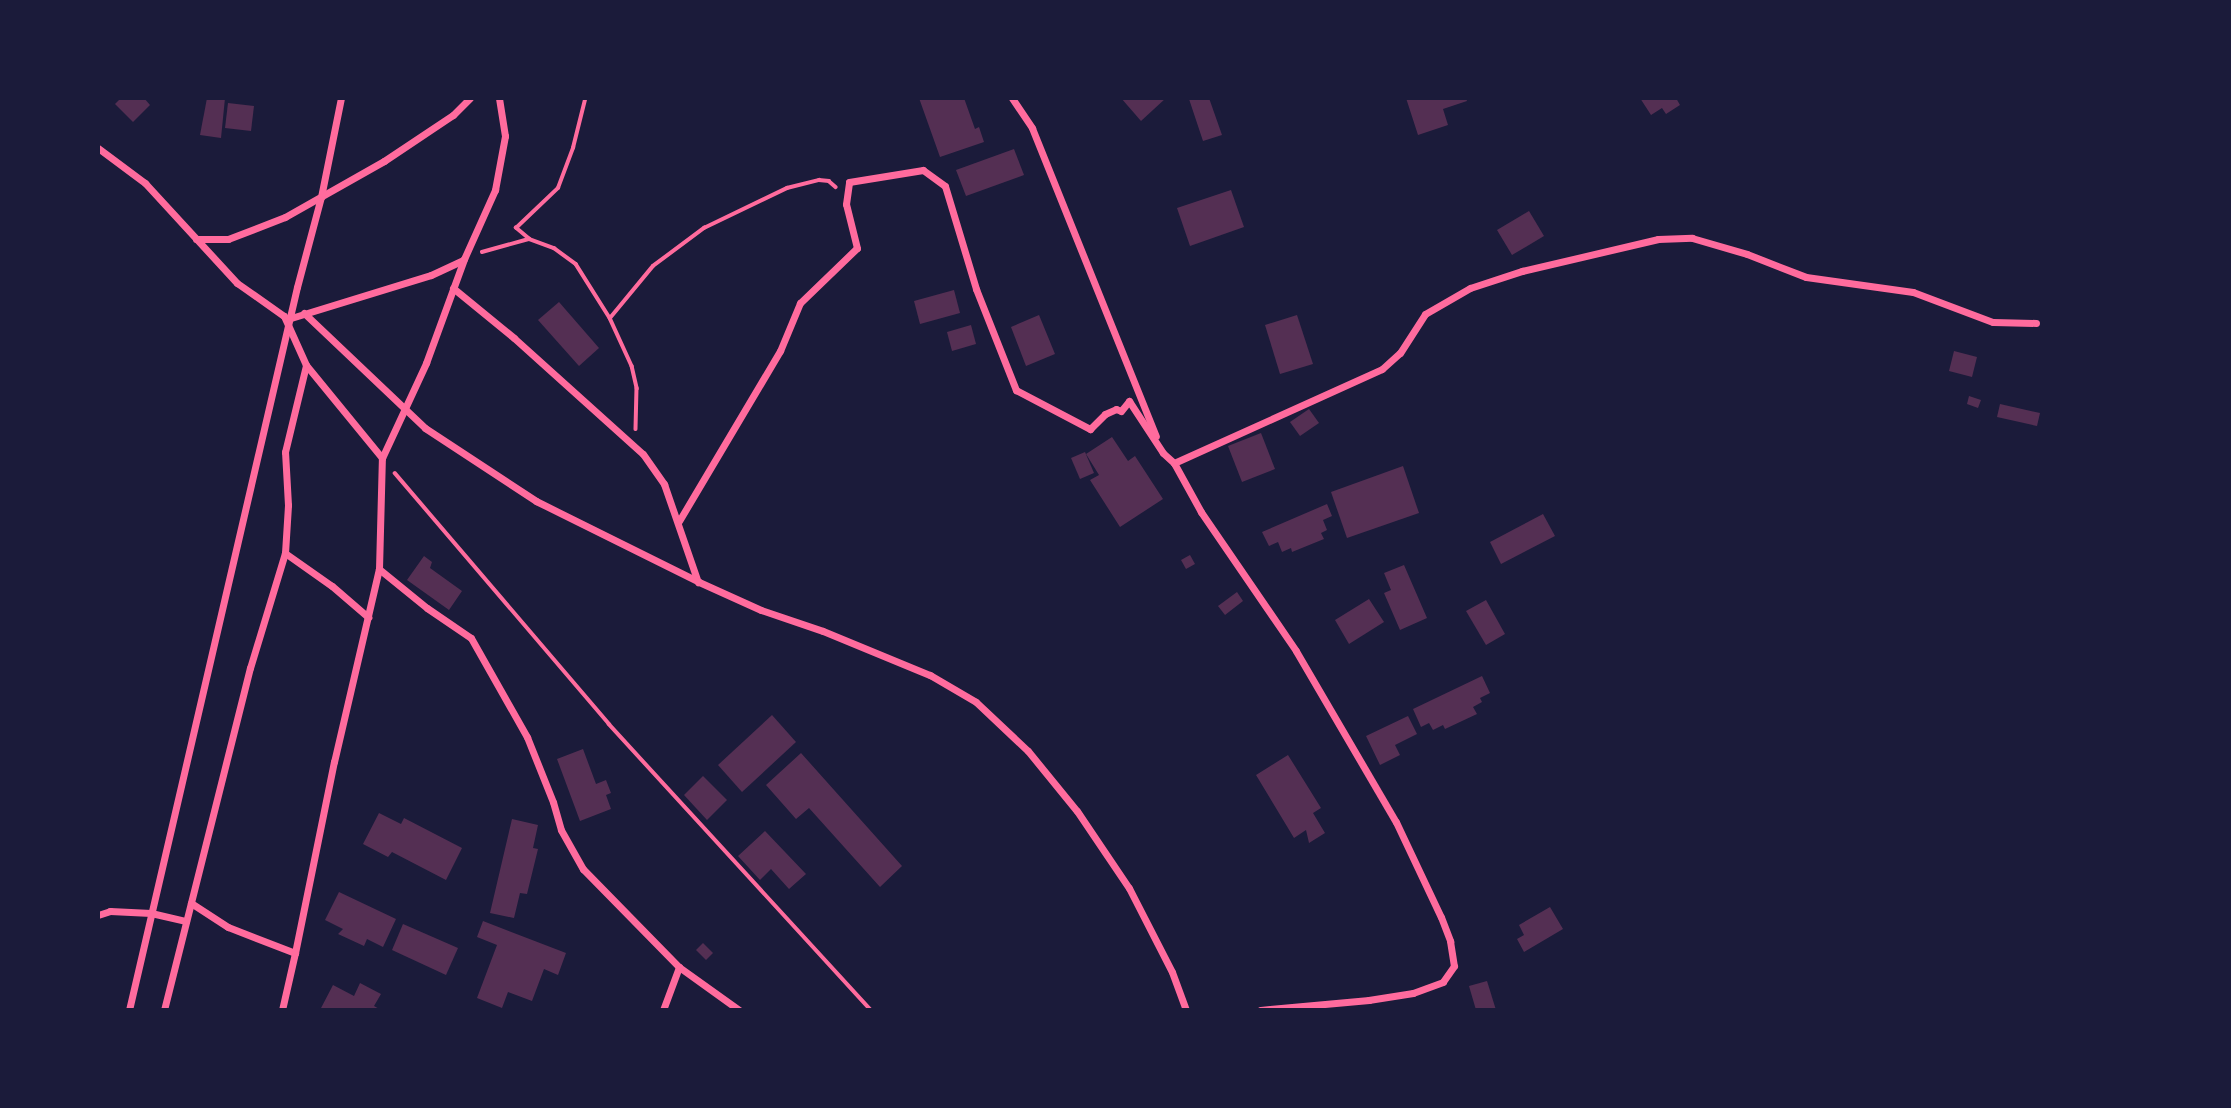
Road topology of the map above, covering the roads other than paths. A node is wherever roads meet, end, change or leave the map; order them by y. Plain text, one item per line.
1 (341, 98) edge
2 (470, 98) edge
3 (499, 98) edge
4 (1012, 98) edge
5 (98, 148) edge
6 (321, 197) junction
7 (197, 239) junction
8 (464, 259) junction
9 (453, 288) junction
10 (304, 313) junction
11 (290, 321) junction
12 (2036, 323) dead end
13 (306, 365) junction
14 (405, 410) junction
15 (1163, 453) junction
16 (382, 458) junction
17 (1174, 463) junction
18 (679, 520) junction
19 (285, 553) junction
20 (379, 569) junction
21 (699, 582) junction
22 (368, 617) junction
23 (191, 903) junction
24 (151, 913) junction
25 (98, 915) edge
26 (186, 921) junction
27 (295, 953) junction
28 (680, 967) junction
29 (129, 1010) edge
30 (164, 1010) edge
31 (282, 1010) edge
32 (663, 1010) edge
33 (739, 1010) edge
34 (1186, 1010) edge
35 (1260, 1010) edge

1 - 6 street
2 - 6 street
3 - 8 street
4 - 15 street
5 - 7 street
6 - 7 street
6 - 11 street
7 - 11 street
8 - 9 street
8 - 10 street
9 - 14 street
9 - 18 street
10 - 11 street
10 - 14 street
11 - 13 street
11 - 24 street
12 - 17 street
13 - 16 street
13 - 19 street
14 - 16 street
14 - 21 street
15 - 17 street
15 - 18 street
16 - 20 street
17 - 35 street
18 - 21 street
19 - 22 street
19 - 23 street
20 - 22 street
20 - 28 street
21 - 34 street
22 - 27 street
23 - 26 street
23 - 27 street
24 - 25 street
24 - 26 street
24 - 29 street
26 - 30 street
27 - 31 street
28 - 32 street
28 - 33 street

